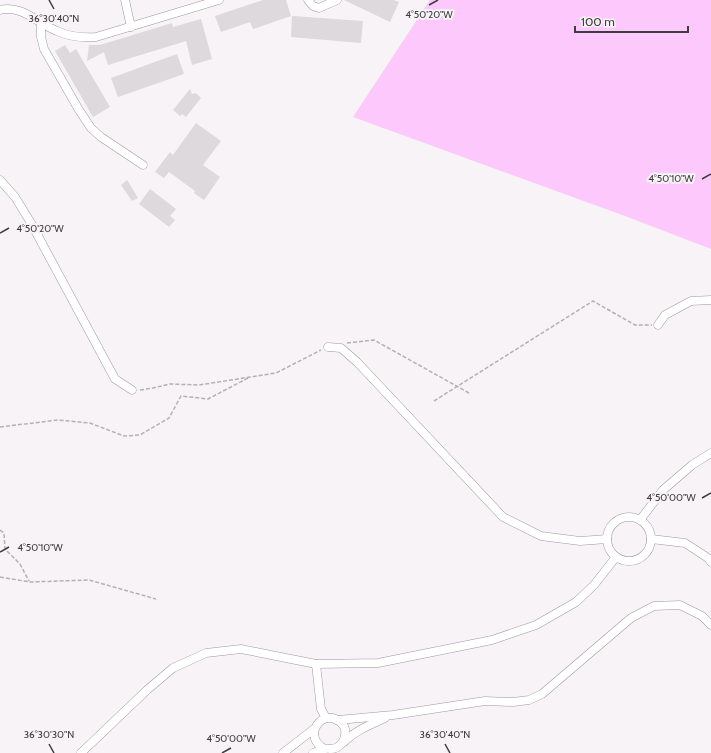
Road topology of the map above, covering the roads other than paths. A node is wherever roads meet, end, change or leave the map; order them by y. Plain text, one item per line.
1 (125, 0) edge
2 (219, 0) edge
3 (308, 0) edge
4 (337, 0) edge
5 (0, 10) edge
6 (41, 22) junction
7 (131, 27) junction
8 (143, 165) dead end
9 (0, 180) edge
10 (711, 300) edge
11 (658, 325) road end
12 (328, 347) road end
13 (132, 390) road end
14 (711, 453) edge
15 (640, 520) junction
16 (607, 539) junction
17 (651, 539) junction
18 (616, 557) junction
19 (711, 562) edge
20 (711, 625) edge
21 (316, 664) junction
22 (393, 715) junction
23 (326, 718) junction
24 (338, 720) junction
25 (314, 729) junction
26 (342, 744) junction
27 (325, 749) junction
28 (81, 753) edge
29 (283, 753) edge
30 (313, 753) edge

1 - 7 street
2 - 7 street
3 - 4 street
5 - 6 street
6 - 7 street
6 - 8 street
9 - 13 street
10 - 11 street
12 - 16 street
14 - 15 street
15 - 16 street
15 - 17 street
16 - 18 street
17 - 18 street
17 - 19 street
18 - 21 street
20 - 22 street
21 - 23 street
21 - 28 street
22 - 24 street
22 - 26 street
23 - 24 street
23 - 25 street
24 - 26 street
25 - 27 street
25 - 29 street
26 - 27 street
27 - 30 street

